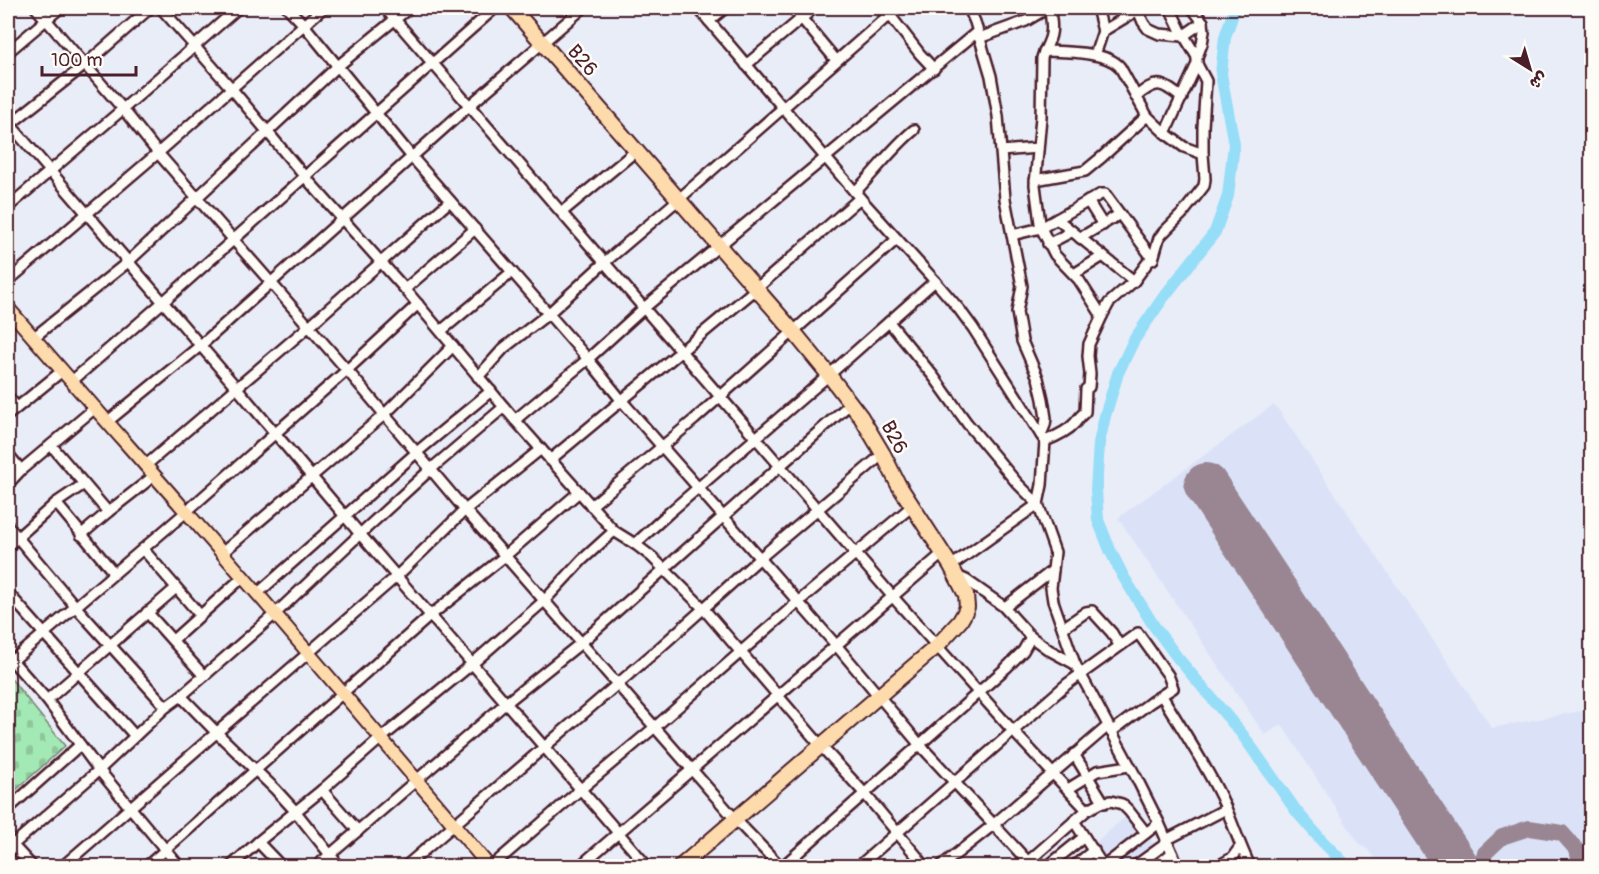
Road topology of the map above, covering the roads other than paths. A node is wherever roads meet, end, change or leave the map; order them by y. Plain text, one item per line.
1 (36, 8) edge
2 (60, 8) edge
3 (150, 8) edge
4 (161, 8) edge
5 (238, 8) edge
6 (288, 8) edge
7 (323, 8) edge
8 (385, 8) edge
9 (409, 8) edge
10 (495, 8) edge
11 (512, 8) edge
12 (583, 8) edge
13 (698, 8) edge
14 (725, 8) edge
15 (793, 8) edge
16 (814, 8) edge
17 (969, 8) edge
18 (980, 8) edge
19 (1049, 8) edge
20 (1097, 8) edge
21 (1170, 8) edge
22 (1192, 8) edge
23 (1139, 9) edge
24 (893, 10) edge
25 (801, 18) junction
26 (47, 19) junction
27 (395, 19) junction
28 (709, 21) junction
29 (1203, 22) junction
30 (304, 25) junction
31 (977, 31) junction
32 (1103, 31) junction
33 (1183, 36) junction
34 (542, 43) junction
35 (194, 47) junction
36 (1044, 51) junction
37 (8, 52) edge
38 (1095, 56) junction
39 (836, 60) junction
40 (1197, 61) junction
41 (432, 62) junction
42 (86, 65) junction
43 (746, 65) junction
44 (338, 66) junction
45 (934, 69) junction
46 (232, 88) junction
47 (1136, 97) junction
48 (1182, 98) junction
49 (469, 106) junction
50 (784, 107) junction
51 (123, 109) junction
52 (376, 113) junction
53 (1146, 116) junction
54 (8, 125) edge
55 (914, 130) dead end
56 (268, 132) junction
57 (1166, 133) junction
58 (1038, 148) junction
59 (637, 150) junction
60 (1001, 152) junction
61 (158, 153) junction
62 (1203, 154) junction
63 (826, 157) junction
64 (412, 158) junction
65 (49, 171) junction
66 (305, 177) junction
67 (1035, 180) junction
68 (857, 195) junction
69 (196, 198) junction
70 (679, 200) junction
71 (450, 201) junction
72 (1088, 201) junction
73 (8, 207) edge
74 (562, 212) junction
75 (86, 214) junction
76 (1120, 214) junction
77 (343, 219) junction
78 (1057, 219) junction
79 (1103, 225) junction
80 (1041, 228) junction
81 (475, 229) junction
82 (1071, 232) junction
83 (1012, 235) junction
84 (1080, 238) junction
85 (897, 239) junction
86 (234, 240) junction
87 (1048, 244) junction
88 (719, 245) junction
89 (1102, 256) junction
90 (1154, 258) junction
91 (128, 262) junction
92 (380, 262) junction
93 (605, 262) junction
94 (512, 273) junction
95 (1074, 274) junction
96 (1134, 280) junction
97 (8, 281) edge
98 (935, 281) junction
99 (271, 283) junction
100 (756, 289) junction
101 (405, 290) junction
102 (162, 303) junction
103 (418, 304) junction
104 (8, 308) edge
105 (644, 308) junction
106 (548, 314) junction
107 (1102, 316) junction
108 (889, 322) junction
109 (308, 327) junction
110 (441, 331) junction
111 (793, 331) junction
112 (33, 338) junction
113 (200, 346) junction
114 (453, 346) junction
115 (681, 352) junction
116 (588, 359) junction
117 (347, 370) junction
118 (62, 371) junction
119 (830, 375) junction
120 (478, 377) junction
121 (72, 381) junction
122 (237, 388) junction
123 (491, 391) junction
124 (8, 396) edge
125 (720, 396) junction
126 (622, 401) junction
127 (851, 403) junction
128 (17, 407) junction
129 (504, 407) junction
130 (95, 408) junction
131 (384, 414) junction
132 (8, 415) edge
133 (515, 420) junction
134 (107, 422) junction
135 (274, 433) junction
136 (1043, 438) junction
137 (756, 439) junction
138 (51, 445) junction
139 (662, 446) junction
140 (540, 449) junction
141 (417, 452) junction
142 (8, 453) edge
143 (883, 454) junction
144 (550, 460) junction
145 (145, 466) junction
146 (780, 466) junction
147 (431, 469) junction
148 (21, 470) junction
149 (154, 476) junction
150 (311, 476) junction
151 (8, 484) edge
152 (84, 484) junction
153 (698, 488) junction
154 (579, 492) junction
155 (56, 503) junction
156 (1038, 504) junction
157 (591, 506) junction
158 (911, 507) junction
159 (816, 509) junction
160 (465, 510) junction
161 (108, 512) junction
162 (186, 512) junction
163 (345, 516) junction
164 (724, 517) junction
165 (8, 526) edge
166 (614, 531) junction
167 (360, 534) junction
168 (81, 535) junction
169 (17, 537) junction
170 (635, 544) junction
171 (8, 546) edge
172 (143, 549) junction
173 (222, 553) junction
174 (856, 554) junction
175 (942, 554) junction
176 (505, 556) junction
177 (760, 558) junction
178 (665, 569) junction
179 (1053, 570) junction
180 (954, 571) junction
181 (114, 573) junction
182 (397, 576) junction
183 (243, 577) junction
184 (176, 588) junction
185 (8, 593) edge
186 (257, 594) junction
187 (893, 597) junction
188 (544, 601) junction
189 (798, 602) junction
190 (75, 606) junction
191 (1005, 607) junction
192 (703, 609) junction
193 (147, 612) junction
194 (275, 614) junction
195 (200, 615) junction
196 (431, 615) junction
197 (1063, 628) junction
198 (44, 633) junction
199 (1031, 637) junction
200 (173, 640) junction
201 (581, 643) junction
202 (110, 645) junction
203 (836, 645) junction
204 (1119, 645) junction
205 (937, 646) junction
206 (741, 651) junction
207 (309, 653) junction
208 (10, 659) edge
209 (472, 664) junction
210 (1075, 664) junction
211 (78, 672) junction
212 (1080, 674) junction
213 (204, 676) junction
214 (616, 684) junction
215 (978, 693) junction
216 (343, 694) junction
217 (778, 695) junction
218 (181, 696) junction
219 (879, 696) junction
220 (1162, 696) junction
221 (47, 700) junction
222 (506, 703) junction
223 (166, 707) junction
224 (655, 728) junction
225 (1110, 729) junction
226 (1013, 731) junction
227 (216, 732) junction
228 (135, 736) junction
229 (380, 739) junction
230 (80, 745) junction
231 (920, 745) junction
232 (544, 746) junction
233 (821, 746) junction
234 (1074, 754) junction
235 (1130, 766) junction
236 (256, 769) junction
237 (99, 770) junction
238 (692, 770) junction
239 (1052, 773) junction
240 (1088, 776) junction
241 (417, 780) junction
242 (953, 783) junction
243 (580, 789) junction
244 (1068, 789) junction
245 (322, 790) junction
246 (865, 794) junction
247 (1104, 802) junction
248 (130, 807) junction
249 (8, 809) edge
250 (1226, 809) junction
251 (1087, 810) junction
252 (296, 812) junction
253 (735, 819) junction
254 (1074, 821) junction
255 (1159, 823) junction
256 (453, 825) junction
257 (993, 825) junction
258 (358, 831) junction
259 (897, 833) junction
260 (1146, 833) junction
261 (619, 834) junction
262 (1084, 837) junction
263 (1167, 841) junction
264 (258, 842) junction
265 (9, 844) edge
266 (1240, 847) junction
267 (1128, 848) junction
268 (165, 850) junction
269 (1094, 850) junction
270 (1039, 852) junction
271 (330, 854) junction
272 (1061, 855) junction
273 (1174, 862) edge
274 (1028, 865) edge
275 (1139, 865) edge
276 (1049, 866) edge
277 (32, 867) edge
278 (63, 867) edge
279 (147, 867) edge
280 (179, 867) edge
281 (231, 867) edge
282 (281, 867) edge
283 (317, 867) edge
284 (339, 867) edge
285 (406, 867) edge
286 (490, 867) edge
287 (580, 867) edge
288 (647, 867) edge
289 (681, 867) edge
290 (781, 867) edge
291 (860, 867) edge
292 (924, 867) edge
293 (942, 867) edge
294 (1072, 867) edge
295 (1103, 867) edge
296 (1156, 867) edge
297 (1218, 867) edge
298 (1250, 867) edge

1 - 26 street
2 - 26 street
3 - 42 street
4 - 35 street
5 - 35 street
6 - 30 street
7 - 30 street
8 - 27 street
9 - 27 street
10 - 41 street
11 - 34 highway, B26
12 - 34 street
13 - 28 street
14 - 28 street
15 - 25 street
16 - 25 street
17 - 31 street
18 - 31 street
19 - 31 street
19 - 36 street
20 - 32 street
21 - 33 street
22 - 29 street
23 - 32 street
23 - 33 street
24 - 39 street
24 - 45 street
25 - 39 street
25 - 43 street
26 - 37 street
26 - 42 street
27 - 41 street
27 - 44 street
28 - 43 street
29 - 33 street
29 - 40 street
30 - 44 street
30 - 46 street
31 - 45 street
31 - 60 street
32 - 38 street
33 - 40 street
34 - 49 street
34 - 59 highway, B26
35 - 46 street
35 - 51 street
36 - 38 street
36 - 58 street
38 - 47 street
39 - 50 street
40 - 48 street
40 - 62 street
41 - 49 street
41 - 52 street
42 - 51 street
42 - 54 street
43 - 50 street
44 - 52 street
44 - 56 street
45 - 63 street
46 - 56 street
46 - 61 street
47 - 48 street
47 - 53 street
48 - 57 street
49 - 64 street
49 - 74 street
50 - 63 street
50 - 70 street
51 - 61 street
51 - 65 street
52 - 64 street
52 - 66 street
53 - 57 street
53 - 67 street
54 - 65 street
55 - 68 street
56 - 66 street
56 - 69 street
57 - 62 street
58 - 60 street
58 - 67 street
59 - 70 highway, B26
59 - 74 street
60 - 83 street
61 - 69 street
61 - 75 street
62 - 90 street
63 - 68 street
63 - 88 street
64 - 71 street
64 - 77 street
65 - 73 street
65 - 75 street
66 - 77 street
66 - 86 street
67 - 80 street
68 - 85 street
68 - 100 street
69 - 86 street
69 - 91 street
70 - 88 highway, B26
70 - 93 street
71 - 81 street
71 - 92 street
72 - 76 street
72 - 78 street
72 - 79 street
74 - 93 street
75 - 91 street
75 - 97 street
76 - 79 street
76 - 90 street
77 - 92 street
77 - 99 street
78 - 80 street
78 - 82 street
79 - 84 street
80 - 83 street
80 - 87 street
81 - 94 street
81 - 101 street
82 - 84 street
82 - 87 street
83 - 136 street
84 - 89 street
85 - 98 street
85 - 111 street
86 - 99 street
86 - 102 street
87 - 95 street
88 - 100 highway, B26
88 - 105 street
89 - 95 street
89 - 96 street
90 - 96 street
91 - 102 street
91 - 112 street
92 - 101 street
92 - 109 street
93 - 105 street
93 - 106 street
94 - 106 street
94 - 110 street
95 - 107 street
96 - 107 street
98 - 108 street
98 - 136 street
99 - 109 street
99 - 113 street
100 - 111 highway, B26
100 - 115 street
101 - 103 street
102 - 113 street
102 - 121 street
103 - 110 street
103 - 117 street
104 - 112 main road
105 - 115 street
105 - 116 street
106 - 116 street
106 - 120 street
107 - 136 street
108 - 119 street
108 - 156 street
109 - 117 street
109 - 122 street
110 - 114 street
111 - 119 highway, B26
111 - 125 street
112 - 118 main road
113 - 122 street
113 - 134 street
114 - 120 street
114 - 131 street
115 - 125 street
115 - 126 street
116 - 126 street
116 - 133 street
117 - 131 street
117 - 135 street
118 - 121 main road
118 - 128 street
119 - 127 highway, B26
119 - 137 street
120 - 123 street
121 - 130 main road
122 - 135 street
122 - 145 street
123 - 129 street
123 - 141 street
124 - 128 street
125 - 137 street
125 - 139 street
126 - 139 street
126 - 144 street
127 - 143 highway, B26
127 - 146 street
128 - 132 street
129 - 133 street
129 - 147 street
130 - 134 main road
130 - 138 street
131 - 141 street
131 - 150 street
133 - 140 street
134 - 145 main road
135 - 150 street
135 - 162 street
136 - 156 street
137 - 146 street
137 - 153 street
138 - 148 street
138 - 152 street
139 - 153 street
139 - 157 street
140 - 144 street
140 - 160 street
141 - 147 street
141 - 163 street
142 - 148 street
143 - 158 highway, B26
143 - 159 street
144 - 154 street
145 - 149 main road
146 - 159 street
146 - 164 street
147 - 160 street
147 - 167 street
148 - 151 street
149 - 161 street
149 - 162 main road
150 - 163 street
150 - 173 street
152 - 155 street
152 - 161 street
153 - 164 street
153 - 170 street
154 - 157 street
154 - 176 street
155 - 168 street
155 - 169 street
156 - 179 street
156 - 180 street
157 - 166 street
158 - 174 street
158 - 175 highway, B26
159 - 174 street
159 - 177 street
160 - 176 street
160 - 182 street
161 - 168 street
162 - 172 street
162 - 173 main road
163 - 167 street
163 - 186 street
164 - 177 street
164 - 178 street
165 - 169 street
166 - 170 street
166 - 188 street
167 - 182 street
167 - 194 street
168 - 181 street
169 - 171 street
169 - 190 street
170 - 178 street
172 - 181 street
172 - 184 street
173 - 183 main road
174 - 187 street
174 - 189 street
175 - 180 highway, B26
175 - 187 street
176 - 188 street
176 - 196 street
177 - 189 street
177 - 192 street
178 - 192 street
178 - 201 street
179 - 191 street
179 - 197 street
180 - 191 street
180 - 205 highway, B26
181 - 190 street
182 - 196 street
182 - 207 street
183 - 186 main road
183 - 195 street
184 - 193 street
184 - 195 street
185 - 198 street
186 - 194 main road
187 - 203 street
187 - 205 street
188 - 201 street
188 - 209 street
189 - 203 street
189 - 206 street
190 - 198 street
190 - 202 street
191 - 199 street
192 - 206 street
192 - 214 street
193 - 200 street
193 - 202 street
194 - 207 main road
194 - 213 street
195 - 200 street
196 - 209 street
196 - 216 street
197 - 204 street
197 - 210 street
198 - 208 street
198 - 211 street
199 - 210 street
199 - 215 street
200 - 213 street
201 - 214 street
201 - 222 street
202 - 211 street
202 - 223 street
203 - 217 street
203 - 219 street
204 - 212 street
204 - 220 street
205 - 215 street
205 - 219 highway, B26
206 - 217 street
206 - 224 street
207 - 216 main road
207 - 227 street
208 - 221 street
209 - 222 street
209 - 229 street
210 - 212 street
211 - 221 street
211 - 228 street
212 - 225 street
212 - 226 street
213 - 218 street
214 - 224 street
214 - 232 street
215 - 226 street
215 - 231 street
216 - 229 main road
216 - 236 street
217 - 233 street
217 - 238 street
218 - 223 street
218 - 227 street
219 - 231 street
219 - 233 highway, B26
220 - 225 street
220 - 250 street
221 - 230 street
222 - 232 street
222 - 241 street
223 - 228 street
224 - 238 street
224 - 243 street
225 - 234 street
225 - 235 street
226 - 239 street
226 - 242 street
227 - 236 street
227 - 248 street
228 - 237 street
229 - 241 main road
229 - 245 street
230 - 237 street
230 - 249 street
231 - 242 street
231 - 246 street
232 - 243 street
232 - 256 street
233 - 246 street
233 - 253 highway, B26
234 - 239 street
234 - 240 street
235 - 240 street
235 - 255 street
236 - 252 street
236 - 268 street
237 - 248 street
237 - 265 street
238 - 253 street
238 - 261 street
239 - 244 street
239 - 257 street
240 - 244 street
240 - 247 street
241 - 256 main road
241 - 258 street
242 - 257 street
242 - 259 street
243 - 261 street
243 - 286 street
244 - 251 street
245 - 252 street
245 - 258 street
246 - 259 street
246 - 290 street
247 - 251 street
247 - 260 street
248 - 268 street
248 - 278 street
250 - 263 street
250 - 266 street
251 - 254 street
252 - 264 street
252 - 271 street
253 - 289 highway, B26
253 - 290 street
254 - 262 street
254 - 270 street
255 - 260 street
255 - 263 street
256 - 285 street
256 - 286 main road
257 - 274 street
257 - 293 street
258 - 271 street
259 - 291 street
259 - 292 street
260 - 267 street
261 - 287 street
261 - 288 street
262 - 269 street
262 - 272 street
263 - 273 street
263 - 275 street
264 - 281 street
264 - 282 street
265 - 277 street
266 - 297 street
266 - 298 street
267 - 275 street
267 - 295 street
268 - 279 street
268 - 280 street
269 - 294 street
269 - 295 street
270 - 274 street
270 - 276 street
271 - 283 street
271 - 284 street
272 - 276 street
272 - 294 street
273 - 296 street

